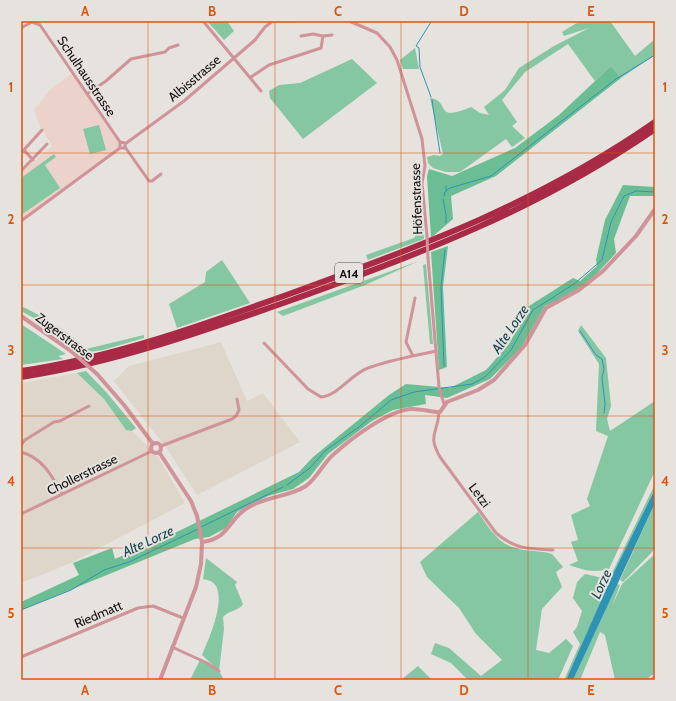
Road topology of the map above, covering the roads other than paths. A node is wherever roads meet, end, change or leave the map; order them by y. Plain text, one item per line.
1 (203, 21) edge
2 (296, 21) edge
3 (349, 21) edge
4 (270, 22) edge
5 (21, 28) edge
6 (332, 35) dead end
7 (301, 36) dead end
8 (323, 36) junction
9 (178, 46) dead end
10 (234, 58) junction
11 (251, 77) junction
12 (261, 91) dead end
13 (87, 94) junction
14 (655, 122) edge
15 (655, 129) edge
16 (42, 130) dead end
17 (120, 142) junction
18 (48, 144) dead end
19 (125, 145) junction
20 (120, 148) junction
21 (22, 151) edge
22 (33, 160) junction
23 (21, 171) edge
24 (162, 174) dead end
25 (655, 209) edge
26 (21, 221) edge
27 (415, 298) dead end
28 (21, 316) edge
29 (264, 343) dead end
30 (436, 351) junction
31 (413, 356) junction
32 (21, 371) edge
33 (21, 377) edge
34 (237, 399) dead end
35 (444, 404) junction
36 (89, 406) dead end
37 (439, 412) junction
38 (153, 444) junction
39 (21, 445) edge
40 (161, 446) junction
41 (152, 451) junction
42 (21, 452) edge
43 (159, 452) junction
44 (62, 494) junction
45 (21, 514) edge
46 (201, 539) junction
47 (552, 550) dead end
48 (183, 618) junction
49 (172, 647) junction
50 (21, 658) edge
51 (219, 672) dead end
52 (655, 676) edge
53 (160, 680) edge
54 (651, 680) edge

1 - 10 street
2 - 4 street
3 - 30 street, Höfenstrasse, bridge
4 - 10 street, Albisstrasse
5 - 13 street, Schulhausstrasse
6 - 8 street
7 - 8 street
8 - 11 street
9 - 13 street
10 - 11 street
10 - 19 street, Albisstrasse
11 - 12 street
13 - 17 street, Schulhausstrasse
14 - 32 highway, A14
15 - 33 highway, A14
16 - 21 street
17 - 19 street
17 - 20 street
18 - 22 street
19 - 20 street, Albisstrasse
19 - 24 street
20 - 26 street, Albisstrasse
21 - 22 street
22 - 23 street
25 - 35 street
27 - 31 street
28 - 38 street, Zugerstrasse, bridge
29 - 31 street
30 - 31 street
30 - 35 street, Höfenstrasse
34 - 40 street
35 - 37 street
36 - 39 street
37 - 46 street
37 - 47 street, Letzi
38 - 40 street
38 - 41 street
40 - 43 street
41 - 43 street
41 - 44 street, Chollerstrasse
42 - 44 street
43 - 46 street
44 - 45 street, Chollerstrasse
46 - 48 street
48 - 49 street
48 - 50 street, Riedmatt
49 - 51 street
49 - 53 street
52 - 54 street

